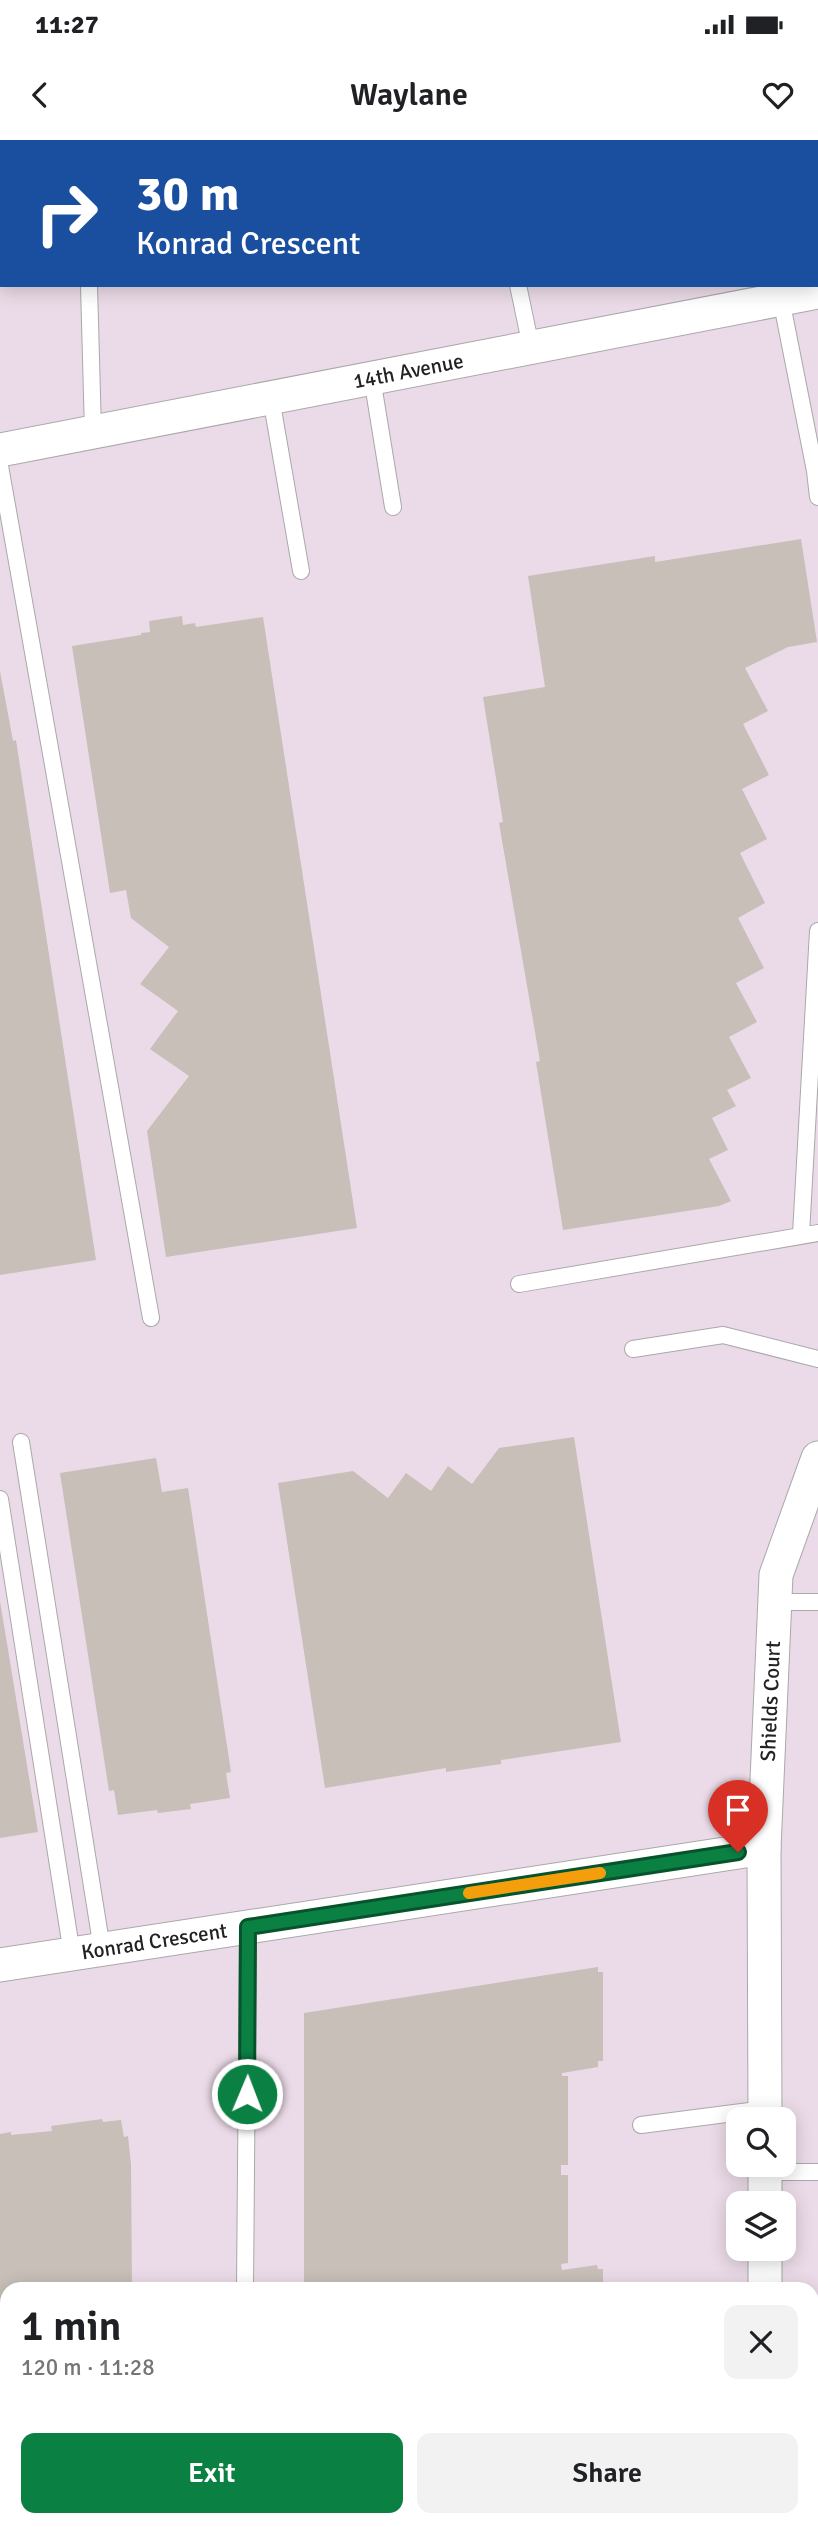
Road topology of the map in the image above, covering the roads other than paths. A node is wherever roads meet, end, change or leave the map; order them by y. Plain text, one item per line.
1 (89, 287) edge
2 (518, 287) edge
3 (816, 290) edge
4 (781, 299) junction
5 (531, 347) junction
6 (372, 378) junction
7 (271, 398) junction
8 (93, 432) junction
9 (0, 450) edge
10 (0, 466) edge
11 (818, 497) edge
12 (393, 507) dead end
13 (301, 571) dead end
14 (818, 931) edge
15 (810, 1234) edge
16 (519, 1284) dead end
17 (151, 1318) dead end
18 (633, 1349) dead end
19 (818, 1359) edge
20 (21, 1442) dead end
21 (818, 1458) edge
22 (0, 1499) edge
23 (775, 1602) junction
24 (818, 1602) edge
25 (764, 1848) junction
26 (248, 1927) junction
27 (87, 1951) junction
28 (0, 1965) edge
29 (765, 2107) edge
30 (726, 2117) edge
31 (641, 2125) dead end
32 (818, 2172) edge
33 (765, 2180) edge
34 (765, 2261) edge
35 (245, 2282) edge
36 (765, 2282) edge

1 - 8 lane
2 - 5 lane
3 - 4 street, 14th Avenue
4 - 5 street, 14th Avenue
4 - 11 lane
5 - 6 street, 14th Avenue
6 - 7 street, 14th Avenue
6 - 12 lane
7 - 8 street, 14th Avenue
7 - 13 lane
8 - 9 street, 14th Avenue
10 - 17 lane
14 - 15 lane
15 - 16 lane
18 - 19 lane
20 - 27 lane
21 - 23 street, Shields Court
22 - 27 lane
23 - 24 lane
23 - 25 street, Shields Court
25 - 26 street, Konrad Crescent
25 - 29 street, Shields Court
26 - 27 street, Konrad Crescent
26 - 35 lane
27 - 28 street, Konrad Crescent
30 - 31 lane
32 - 33 lane
34 - 36 street

